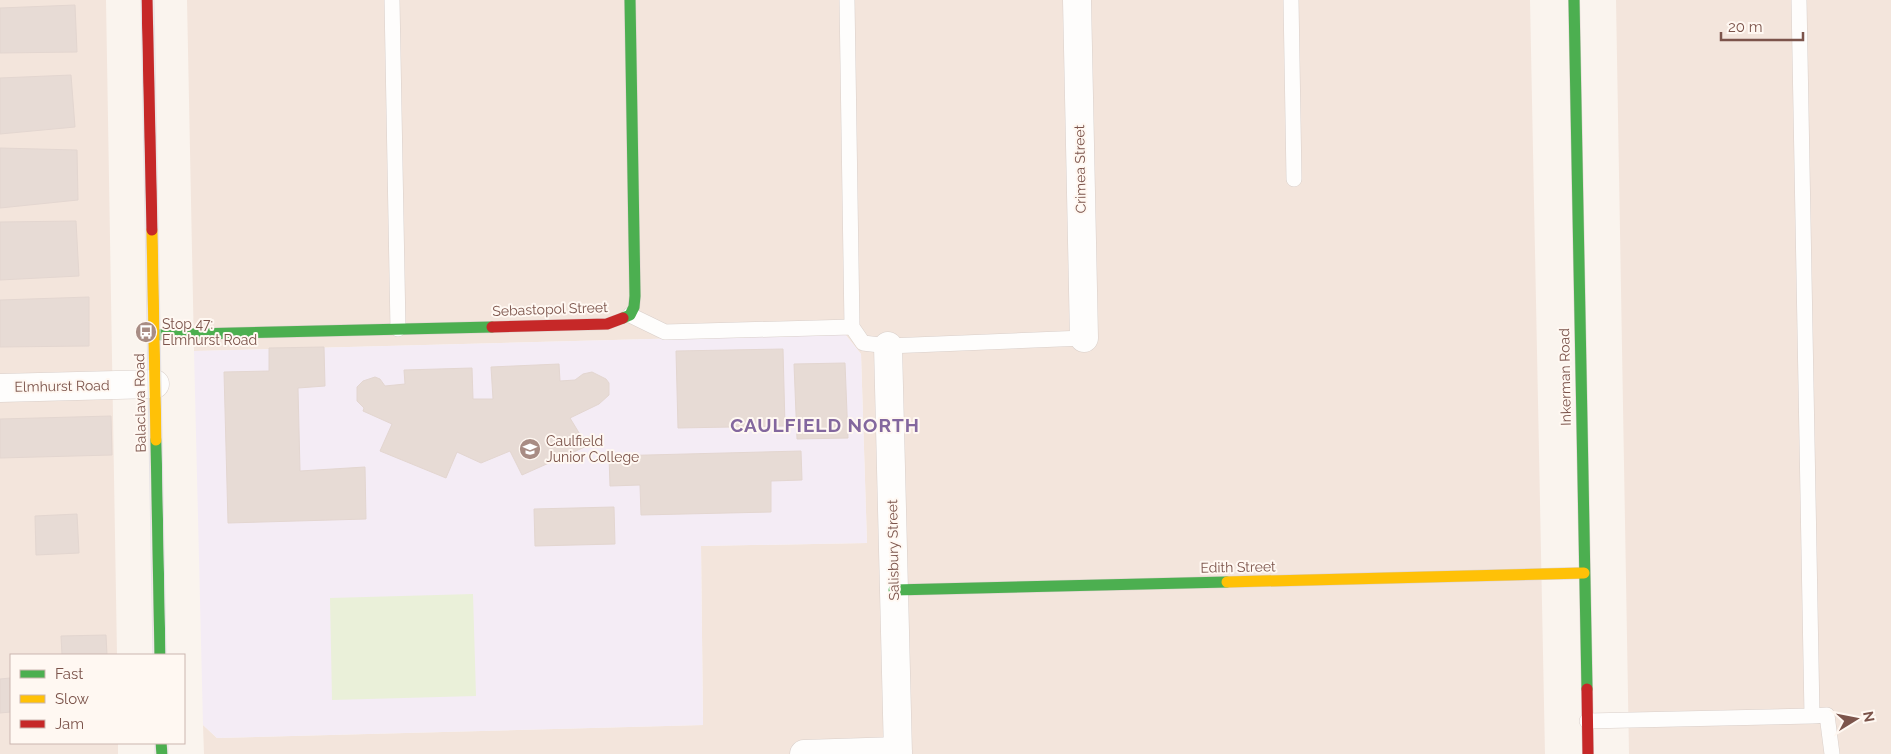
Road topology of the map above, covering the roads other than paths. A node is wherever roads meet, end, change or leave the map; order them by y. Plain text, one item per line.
1 (147, 0) edge
2 (392, 0) edge
3 (630, 0) edge
4 (847, 0) edge
5 (1077, 0) edge
6 (1291, 0) edge
7 (1574, 0) edge
8 (1799, 0) edge
9 (1294, 179) dead end
10 (630, 315) junction
11 (852, 327) junction
12 (398, 329) junction
13 (154, 335) junction
14 (1084, 338) joint
15 (888, 346) junction
16 (155, 384) junction
17 (0, 388) edge
18 (1584, 573) junction
19 (894, 590) junction
20 (160, 654) edge
21 (1812, 716) junction
22 (1587, 721) junction
23 (898, 752) edge
24 (804, 754) edge
25 (1588, 754) edge
26 (1832, 754) edge

1 - 13 street, Balaclava Road
2 - 12 lane
3 - 10 street
4 - 11 lane
5 - 14 street, Crimea Street
6 - 9 lane
7 - 18 street, Inkerman Road
8 - 21 lane
10 - 11 lane
10 - 12 street, Sebastopol Street
11 - 15 lane
12 - 13 street, Sebastopol Street
13 - 16 street, Balaclava Road
14 - 15 lane
15 - 19 street, Salisbury Street
16 - 17 street, Elmhurst Road
16 - 20 street, Balaclava Road
18 - 19 street, Edith Street
18 - 22 street, Inkerman Road
19 - 23 street, Salisbury Street
21 - 22 lane
21 - 26 lane
22 - 25 street, Inkerman Road
23 - 24 street

